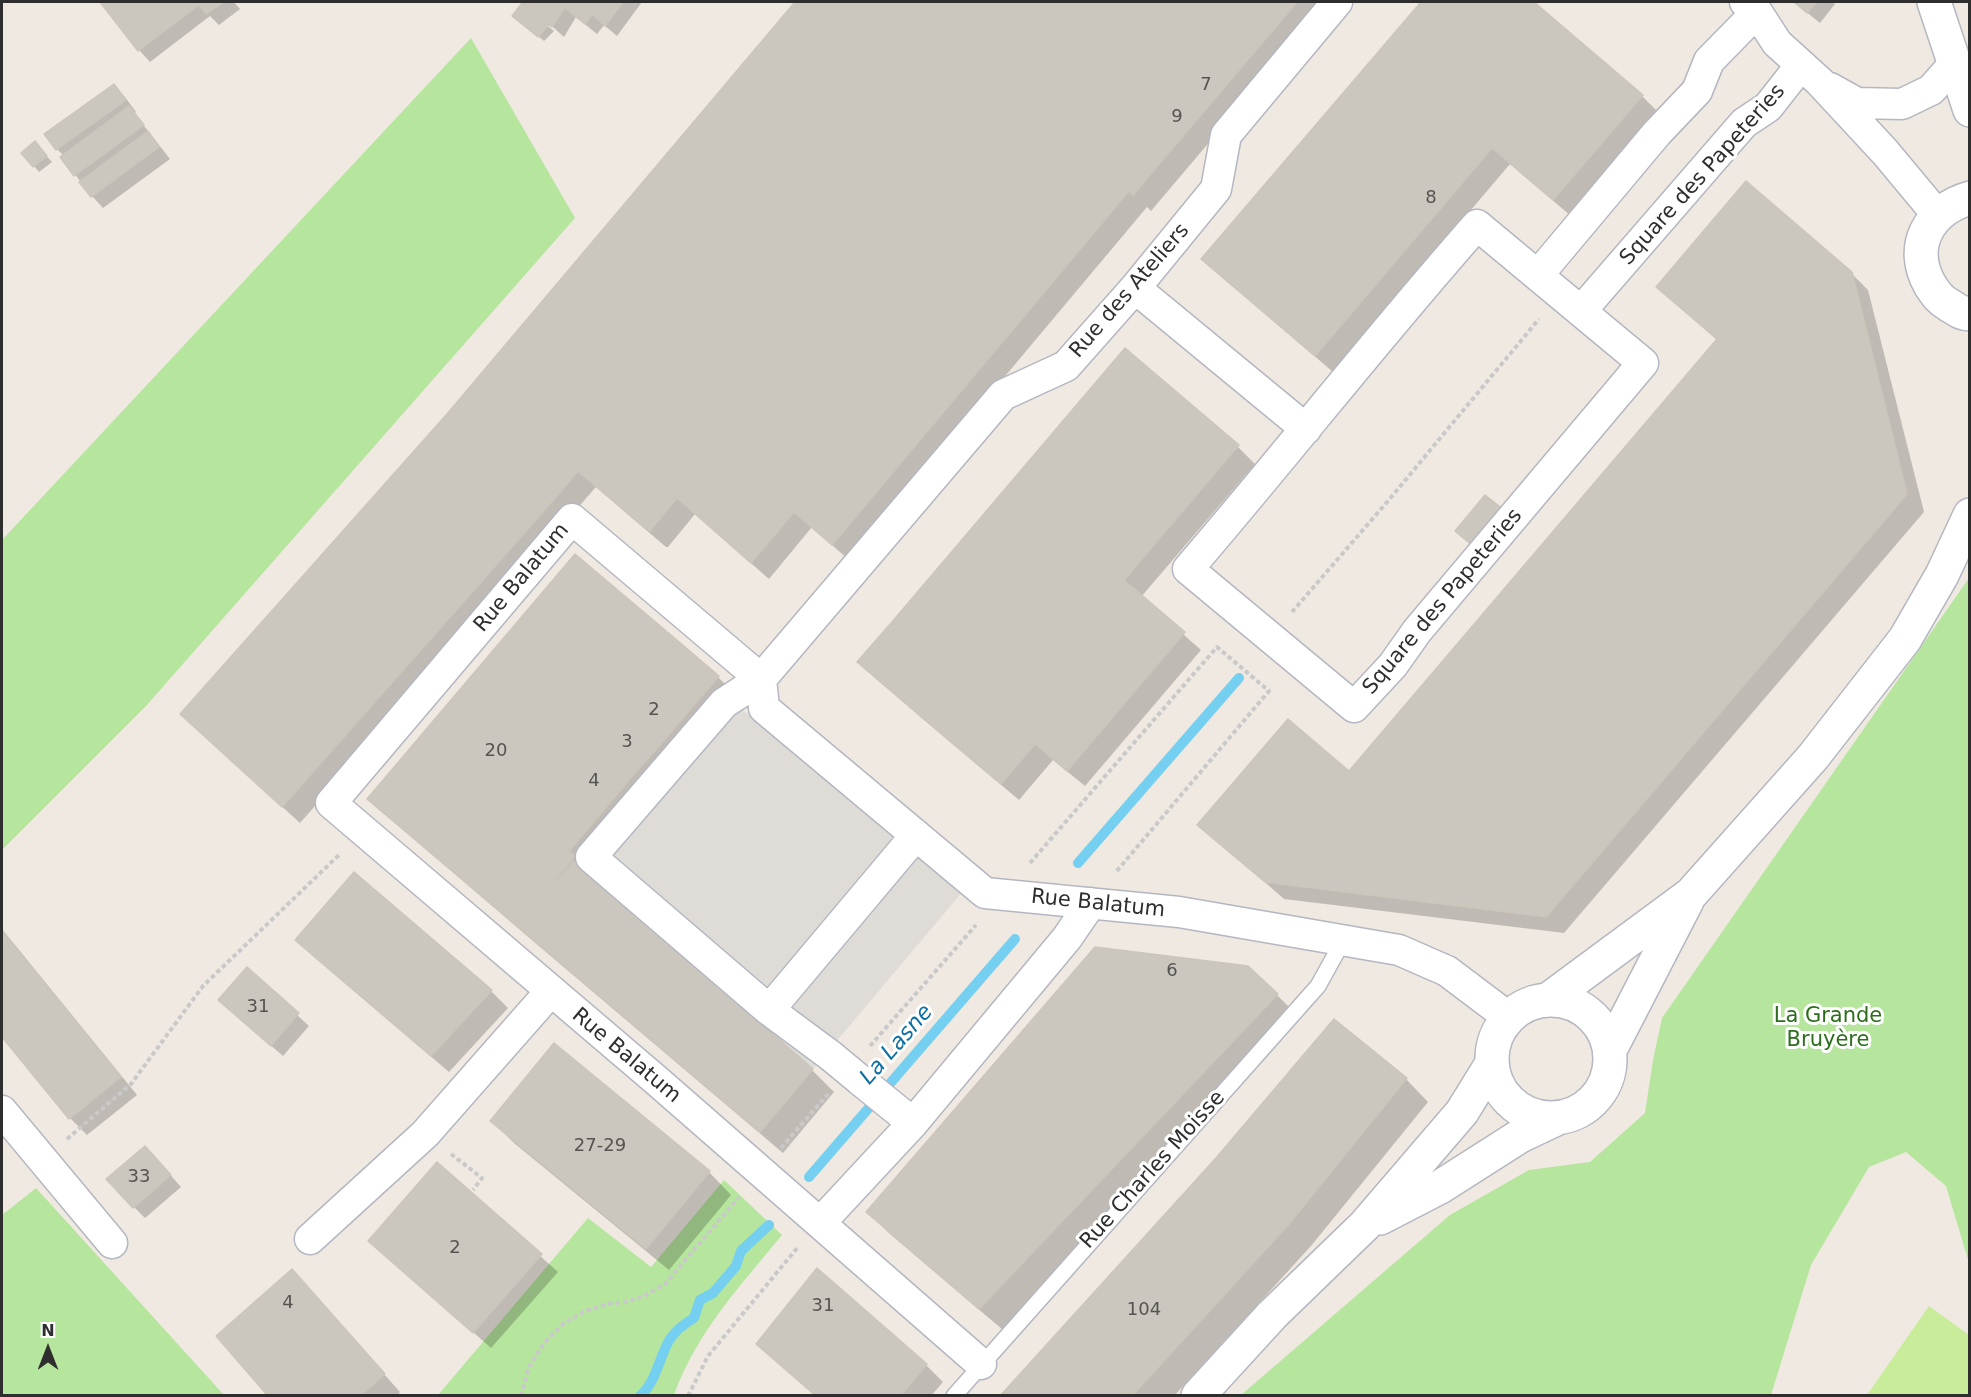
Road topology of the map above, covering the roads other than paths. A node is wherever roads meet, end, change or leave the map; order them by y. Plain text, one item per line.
1 (1337, 2) edge
2 (1934, 2) edge
3 (1751, 7) edge
4 (1955, 63) junction
5 (1810, 73) junction
6 (1970, 110) edge
7 (1970, 198) edge
8 (1936, 218) junction
9 (1135, 288) junction
10 (1560, 293) junction
11 (1970, 314) edge
12 (1306, 429) junction
13 (1970, 515) edge
14 (761, 680) junction
15 (916, 836) junction
16 (1691, 894) junction
17 (1091, 903) junction
18 (1344, 939) junction
19 (550, 992) junction
20 (1549, 999) junction
21 (769, 1010) junction
22 (1508, 1017) junction
23 (1610, 1050) junction
24 (1491, 1065) junction
25 (2, 1111) edge
26 (1556, 1119) junction
27 (913, 1123) junction
28 (820, 1223) junction
29 (1365, 1225) junction
30 (310, 1239) dead end
31 (112, 1243) dead end
32 (981, 1364) junction
33 (954, 1395) edge
34 (1198, 1395) edge

1 - 9 street, Rue des Ateliers
2 - 4 main road
3 - 5 street
3 - 10 street
4 - 5 street
4 - 6 main road
5 - 8 street
5 - 10 street, Square des Papeteries
7 - 8 main road
8 - 11 main road
9 - 12 street
9 - 14 street, Rue des Ateliers
10 - 12 street, Square des Papeteries
10 - 12 street, Square des Papeteries
13 - 16 main road
14 - 15 street, Rue Balatum
14 - 19 street, Rue Balatum
14 - 21 street, Rue des Ateliers
15 - 17 street, Rue Balatum
15 - 21 street
16 - 20 main road
16 - 23 main road
17 - 18 street, Rue Balatum
17 - 27 street
18 - 22 street, Rue Balatum
18 - 32 lane, Rue Charles Moisse
19 - 28 street, Rue Balatum
19 - 30 street
20 - 22 main road
20 - 23 main road
21 - 27 street, bridge
22 - 24 main road
23 - 26 main road
24 - 26 main road
24 - 29 main road
25 - 31 street
26 - 29 main road
27 - 28 street
28 - 32 street, Rue Balatum
29 - 34 main road
32 - 33 lane, Rue Charles Moisse

